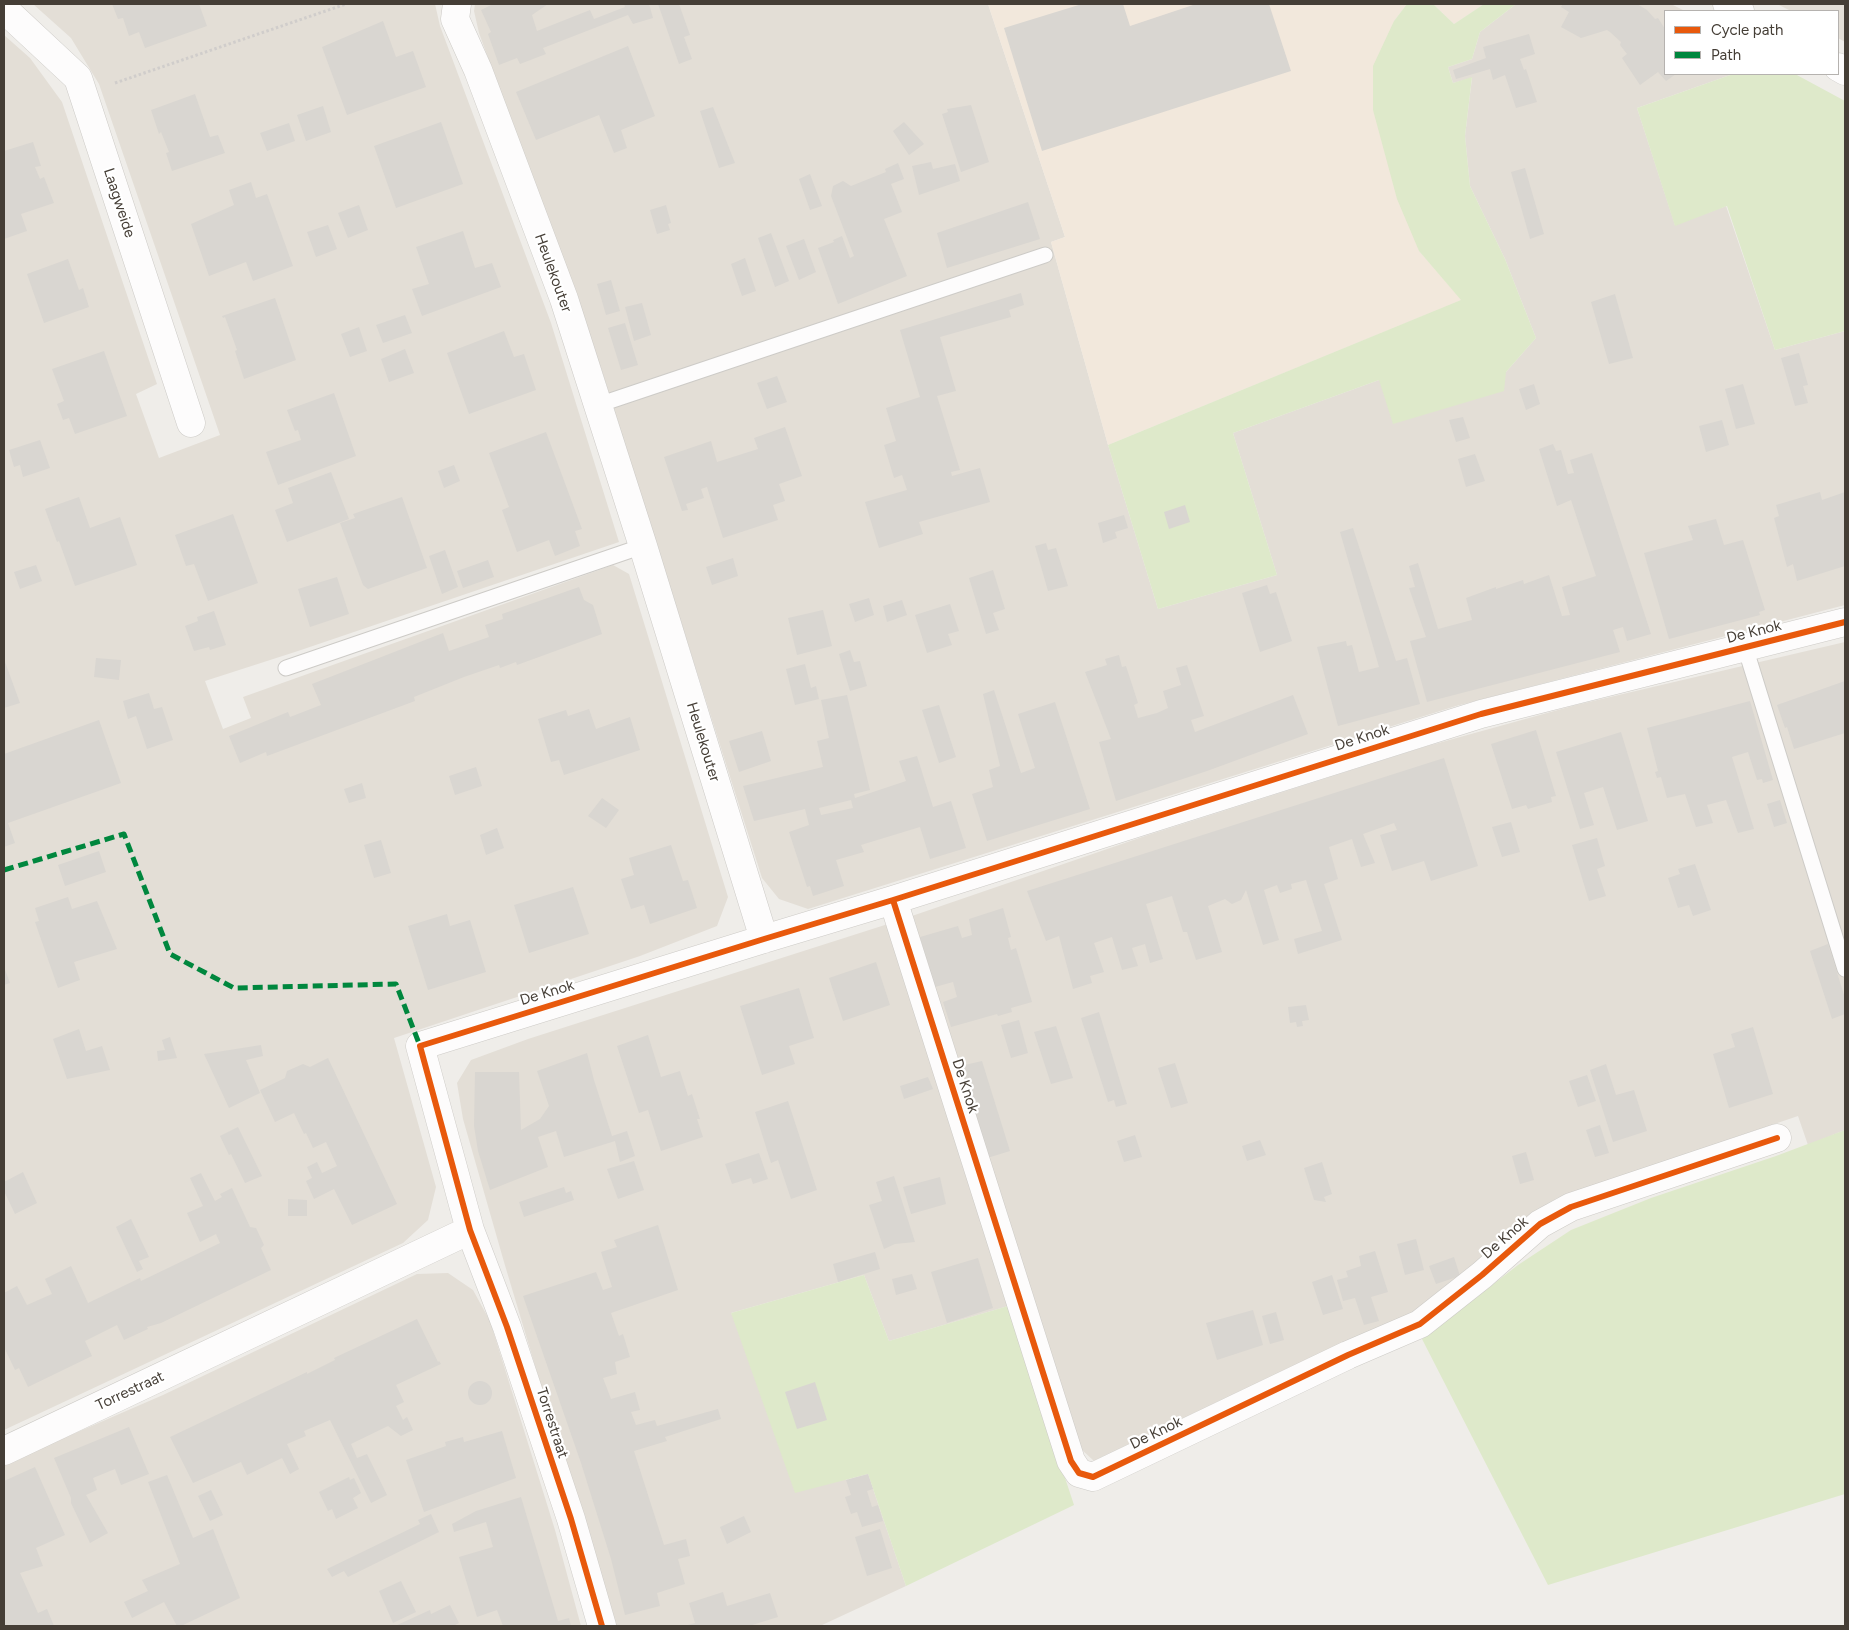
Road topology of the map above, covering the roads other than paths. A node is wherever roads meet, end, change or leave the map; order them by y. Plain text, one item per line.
1 (457, 4) edge
2 (1727, 4) edge
3 (4, 9) edge
4 (1738, 10) edge
5 (1045, 255) dead end
6 (598, 405) junction
7 (191, 424) dead end
8 (643, 546) junction
9 (1845, 622) edge
10 (1745, 648) junction
11 (286, 668) dead end
12 (893, 900) junction
13 (764, 938) junction
14 (1845, 969) edge
15 (1777, 1138) dead end
16 (470, 1230) junction
17 (4, 1451) edge
18 (602, 1626) edge

1 - 6 street, Heulekouter
2 - 4 street
3 - 7 street, Laagweide
5 - 6 lane
6 - 8 street, Heulekouter
8 - 11 lane
8 - 13 street, Heulekouter
9 - 10 street, De Knok
10 - 12 street, De Knok
10 - 14 lane
12 - 13 street, De Knok
12 - 15 street, De Knok
13 - 16 street, De Knok
16 - 17 street, Torrestraat
16 - 18 street, Torrestraat

